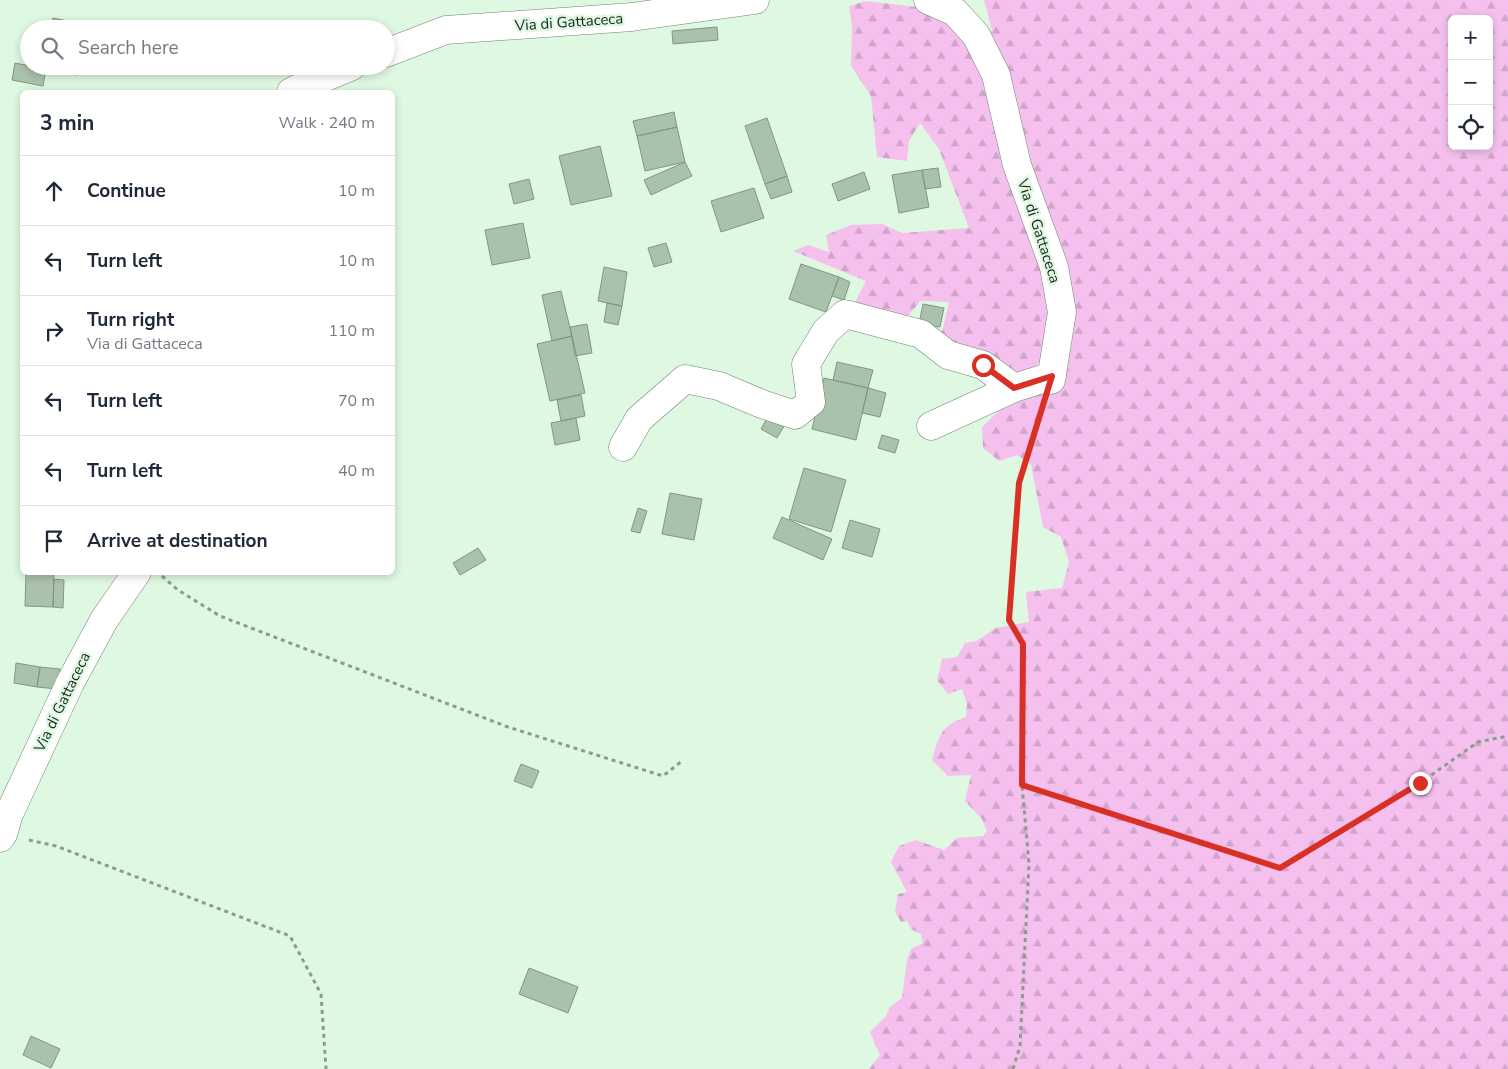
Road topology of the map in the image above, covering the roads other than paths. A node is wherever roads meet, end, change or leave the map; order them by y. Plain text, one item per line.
1 (755, 0) edge
2 (928, 0) edge
3 (395, 50) edge
4 (330, 75) edge
5 (295, 90) edge
6 (1014, 388) junction
7 (931, 426) dead end
8 (623, 447) dead end
9 (134, 575) edge
10 (1, 836) edge

1 - 3 street, Via di Gattaceca
2 - 6 street, Via di Gattaceca
4 - 5 street
6 - 7 street
6 - 8 street
9 - 10 street, Via di Gattaceca

